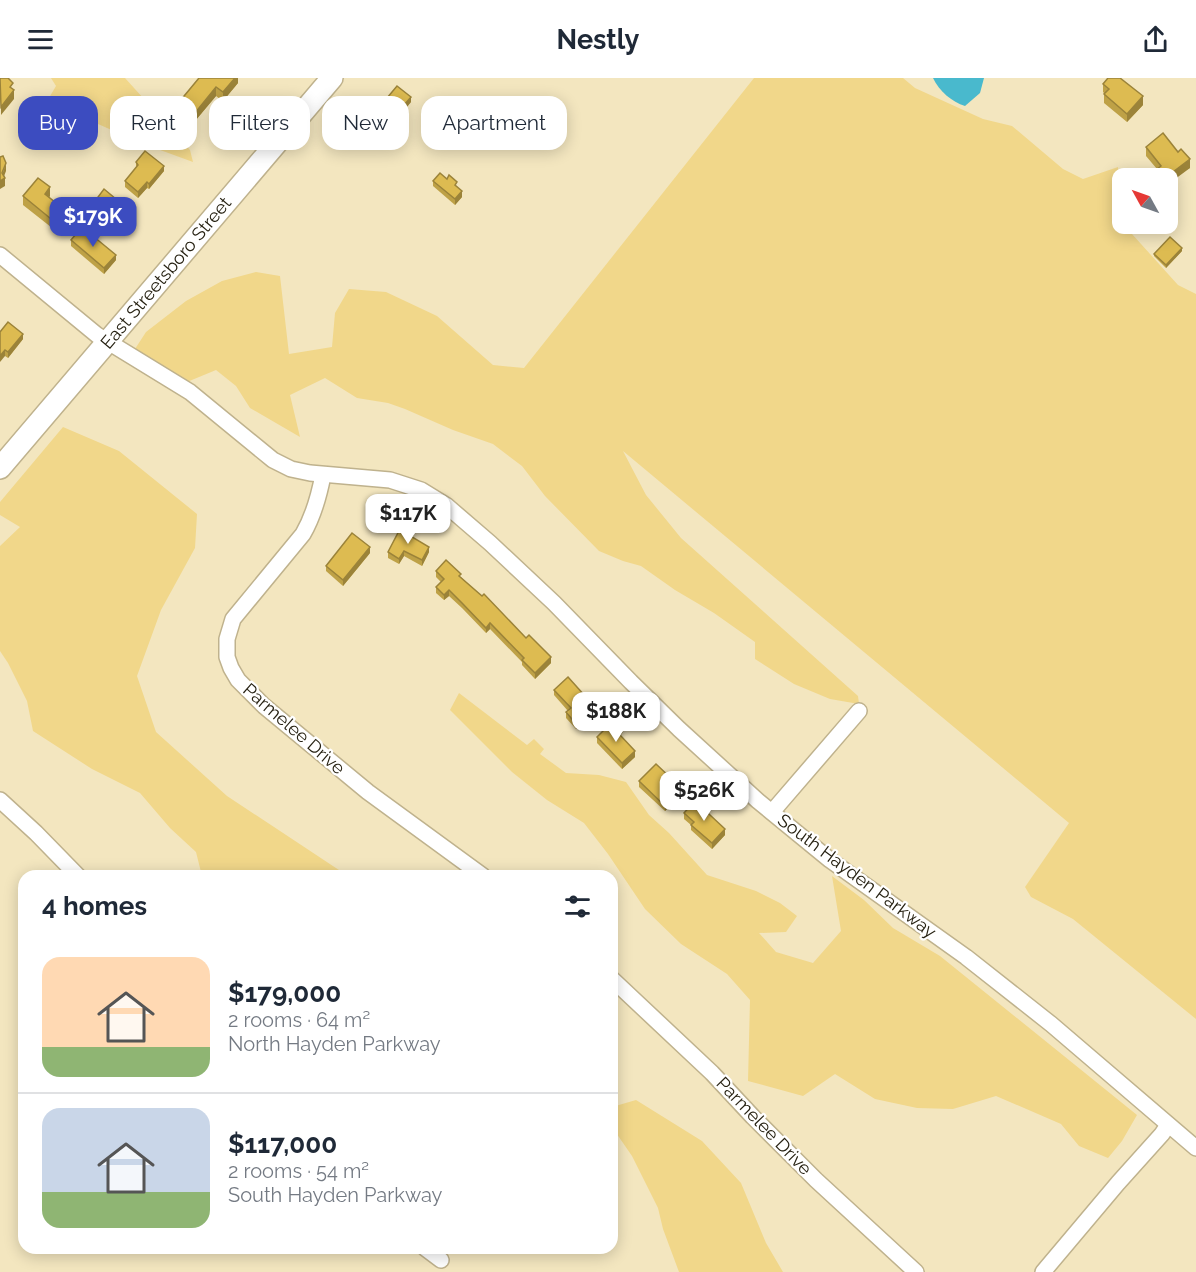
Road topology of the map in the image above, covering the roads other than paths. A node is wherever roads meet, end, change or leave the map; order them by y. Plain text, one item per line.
1 (327, 80) edge
2 (0, 255) edge
3 (108, 341) junction
4 (0, 468) edge
5 (323, 475) junction
6 (859, 711) dead end
7 (0, 800) edge
8 (772, 812) junction
9 (72, 870) edge
10 (475, 870) edge
11 (618, 985) edge
12 (1168, 1125) junction
13 (1196, 1148) edge
14 (433, 1254) edge
15 (441, 1260) dead end
16 (916, 1272) edge
17 (1043, 1272) edge

1 - 3 main road, East Streetsboro Street
2 - 3 street, South Hayden Parkway
3 - 4 main road, East Streetsboro Street
3 - 5 street, South Hayden Parkway
5 - 8 street, South Hayden Parkway
5 - 10 street, Parmelee Drive
6 - 8 street
7 - 9 street
8 - 12 street, South Hayden Parkway
11 - 16 street, Parmelee Drive
12 - 13 street, South Hayden Parkway
12 - 17 street
14 - 15 street

